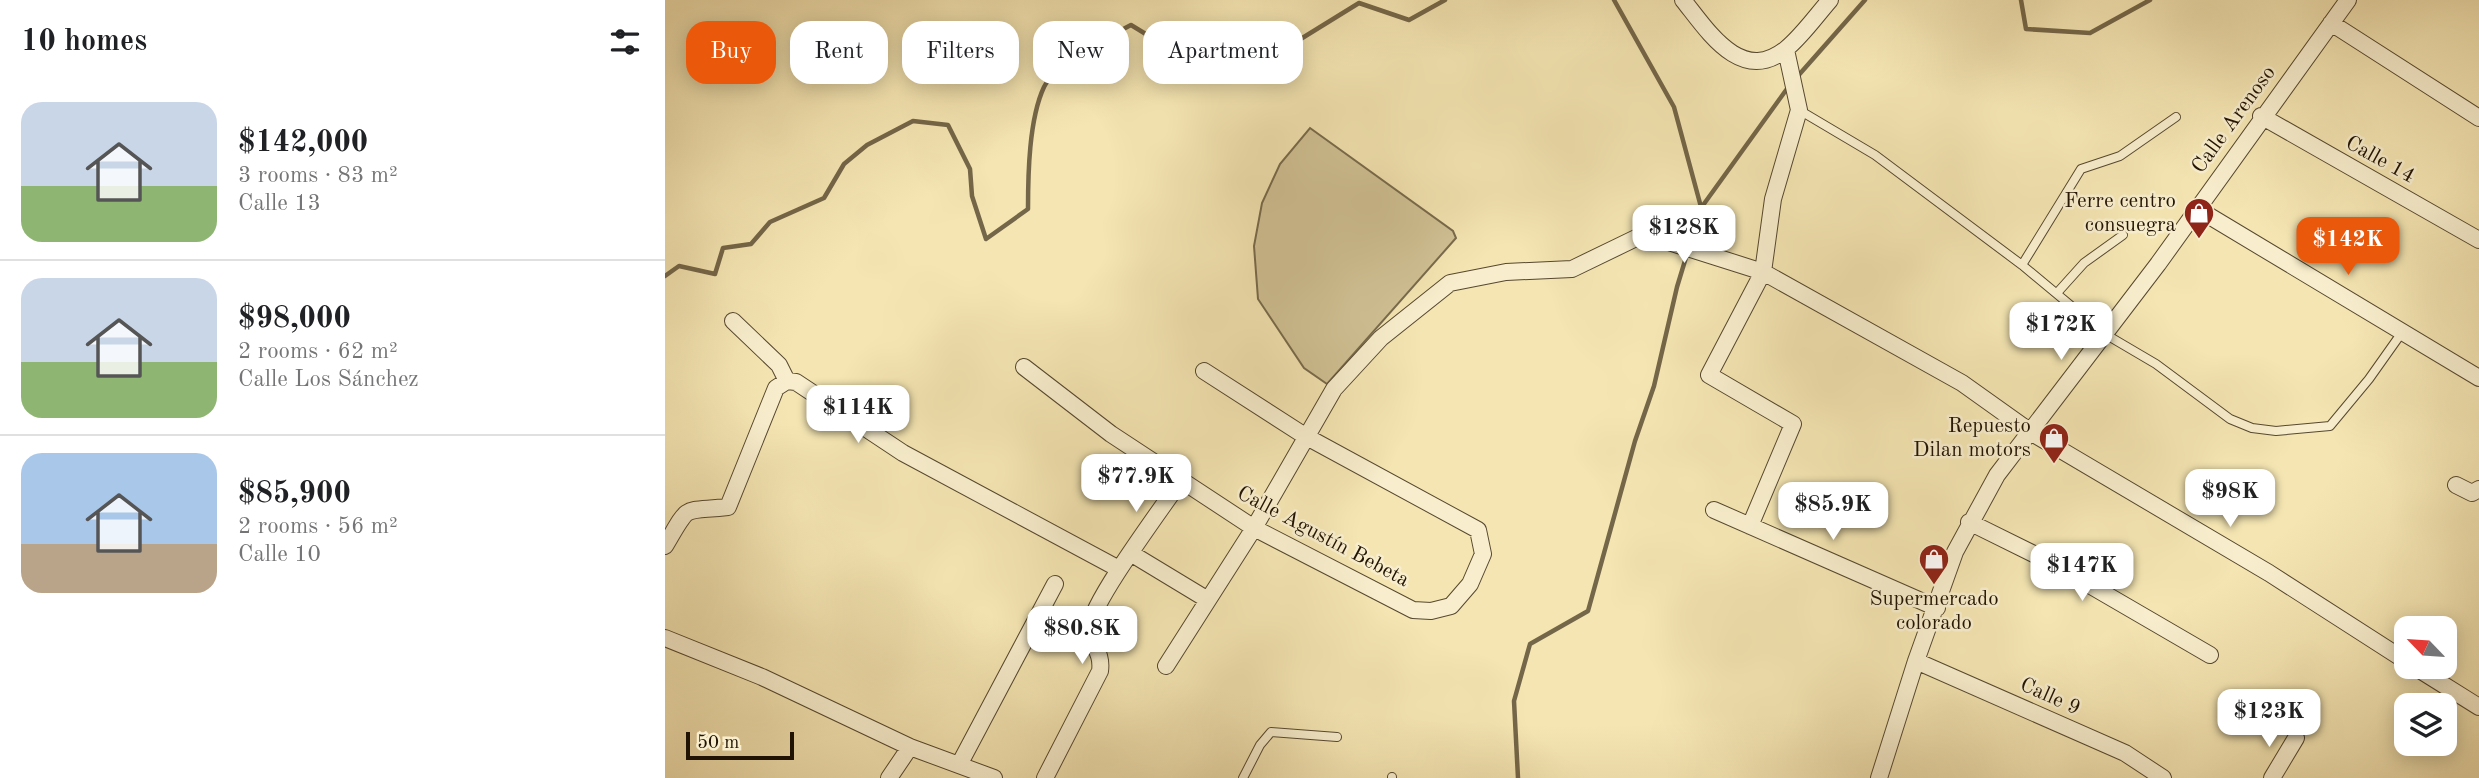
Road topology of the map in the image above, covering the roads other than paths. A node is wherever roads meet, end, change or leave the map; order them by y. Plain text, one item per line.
1 (1683, 0) edge
2 (1830, 0) edge
3 (2348, 0) edge
4 (2331, 23) junction
5 (1786, 50) junction
6 (1798, 105) junction
7 (2262, 116) junction
8 (2176, 117) dead end
9 (2479, 118) edge
10 (2196, 208) junction
11 (2123, 235) dead end
12 (2479, 240) edge
13 (2022, 265) junction
14 (1763, 272) junction
15 (2057, 293) junction
16 (733, 321) dead end
17 (2403, 331) junction
18 (2105, 334) junction
19 (1024, 367) dead end
20 (1204, 371) dead end
21 (2479, 378) edge
22 (787, 381) junction
23 (2032, 433) junction
24 (1305, 436) junction
25 (1181, 480) junction
26 (2456, 485) dead end
27 (2479, 489) edge
28 (1714, 510) dead end
29 (1969, 522) junction
30 (1750, 526) junction
31 (1254, 528) junction
32 (665, 546) edge
33 (1132, 554) junction
34 (1119, 569) junction
35 (1055, 584) dead end
36 (1208, 600) junction
37 (1937, 608) junction
38 (665, 638) edge
39 (2394, 653) edge
40 (2210, 656) dead end
41 (1916, 660) junction
42 (1166, 666) dead end
43 (2434, 679) edge
44 (2479, 708) edge
45 (1337, 737) dead end
46 (2296, 738) dead end
47 (909, 747) junction
48 (959, 765) junction
49 (991, 777) edge
50 (2161, 777) edge
51 (889, 778) edge
52 (1045, 778) edge
53 (1243, 778) edge
54 (1879, 778) edge
55 (2272, 778) edge

1 - 5 street
2 - 5 street
3 - 4 street, Calle Arenoso
4 - 7 street, Calle Arenoso
4 - 9 street
5 - 6 street
6 - 13 lane
6 - 14 street
7 - 10 street, Calle Arenoso
7 - 12 street, Calle 14
8 - 13 lane
10 - 17 street
10 - 18 street, Calle Arenoso
11 - 15 lane
13 - 15 lane
14 - 23 street
14 - 24 street
14 - 30 street
15 - 18 lane
16 - 22 street
17 - 18 lane
17 - 21 street
18 - 23 street, Calle Arenoso
19 - 25 street, Calle Agustín Bebeta
20 - 24 street, Calle Agustín Bebeta
22 - 32 street
22 - 34 street
23 - 29 street, Calle Arenoso
23 - 39 street
24 - 31 street
24 - 31 street, Calle Agustín Bebeta
25 - 31 street, Calle Agustín Bebeta
25 - 33 street
26 - 27 street
28 - 30 street
29 - 37 street, Calle Arenoso
29 - 40 street
30 - 37 street
31 - 36 street
33 - 34 street
33 - 36 street
34 - 52 street
35 - 48 street
36 - 42 street
37 - 41 street, Calle Arenoso
38 - 47 street
41 - 50 street, Calle 9
41 - 54 street, Calle Arenoso
43 - 44 street
45 - 53 lane
46 - 55 street
47 - 48 street
47 - 51 street
48 - 49 street

